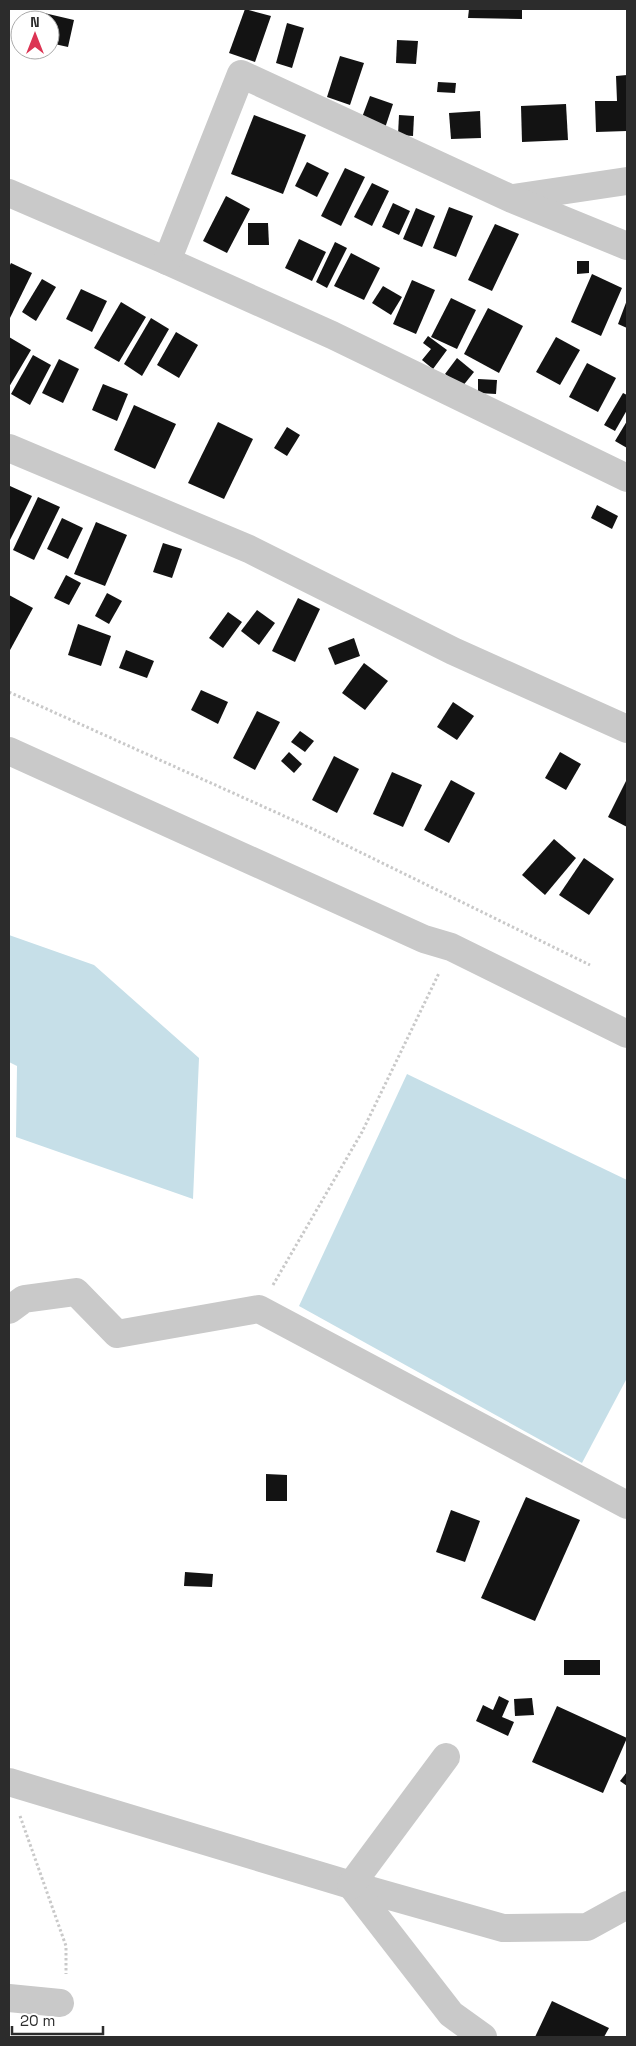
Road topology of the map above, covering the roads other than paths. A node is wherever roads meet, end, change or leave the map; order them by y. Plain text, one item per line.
1 (627, 181) edge
2 (9, 193) edge
3 (512, 198) junction
4 (627, 246) edge
5 (167, 261) junction
6 (9, 448) edge
7 (627, 478) edge
8 (627, 729) edge
9 (9, 751) edge
10 (627, 1034) edge
11 (9, 1310) edge
12 (627, 1505) edge
13 (446, 1757) dead end
14 (9, 1782) edge
15 (351, 1885) junction
16 (627, 1905) edge
17 (9, 1998) edge
18 (60, 2003) road end
19 (483, 2037) edge

1 - 3 street
2 - 5 street
3 - 4 street
3 - 5 street
5 - 7 street
6 - 8 street
9 - 10 street
11 - 12 street
13 - 15 street
14 - 15 street
15 - 16 street
15 - 19 street
17 - 18 street

